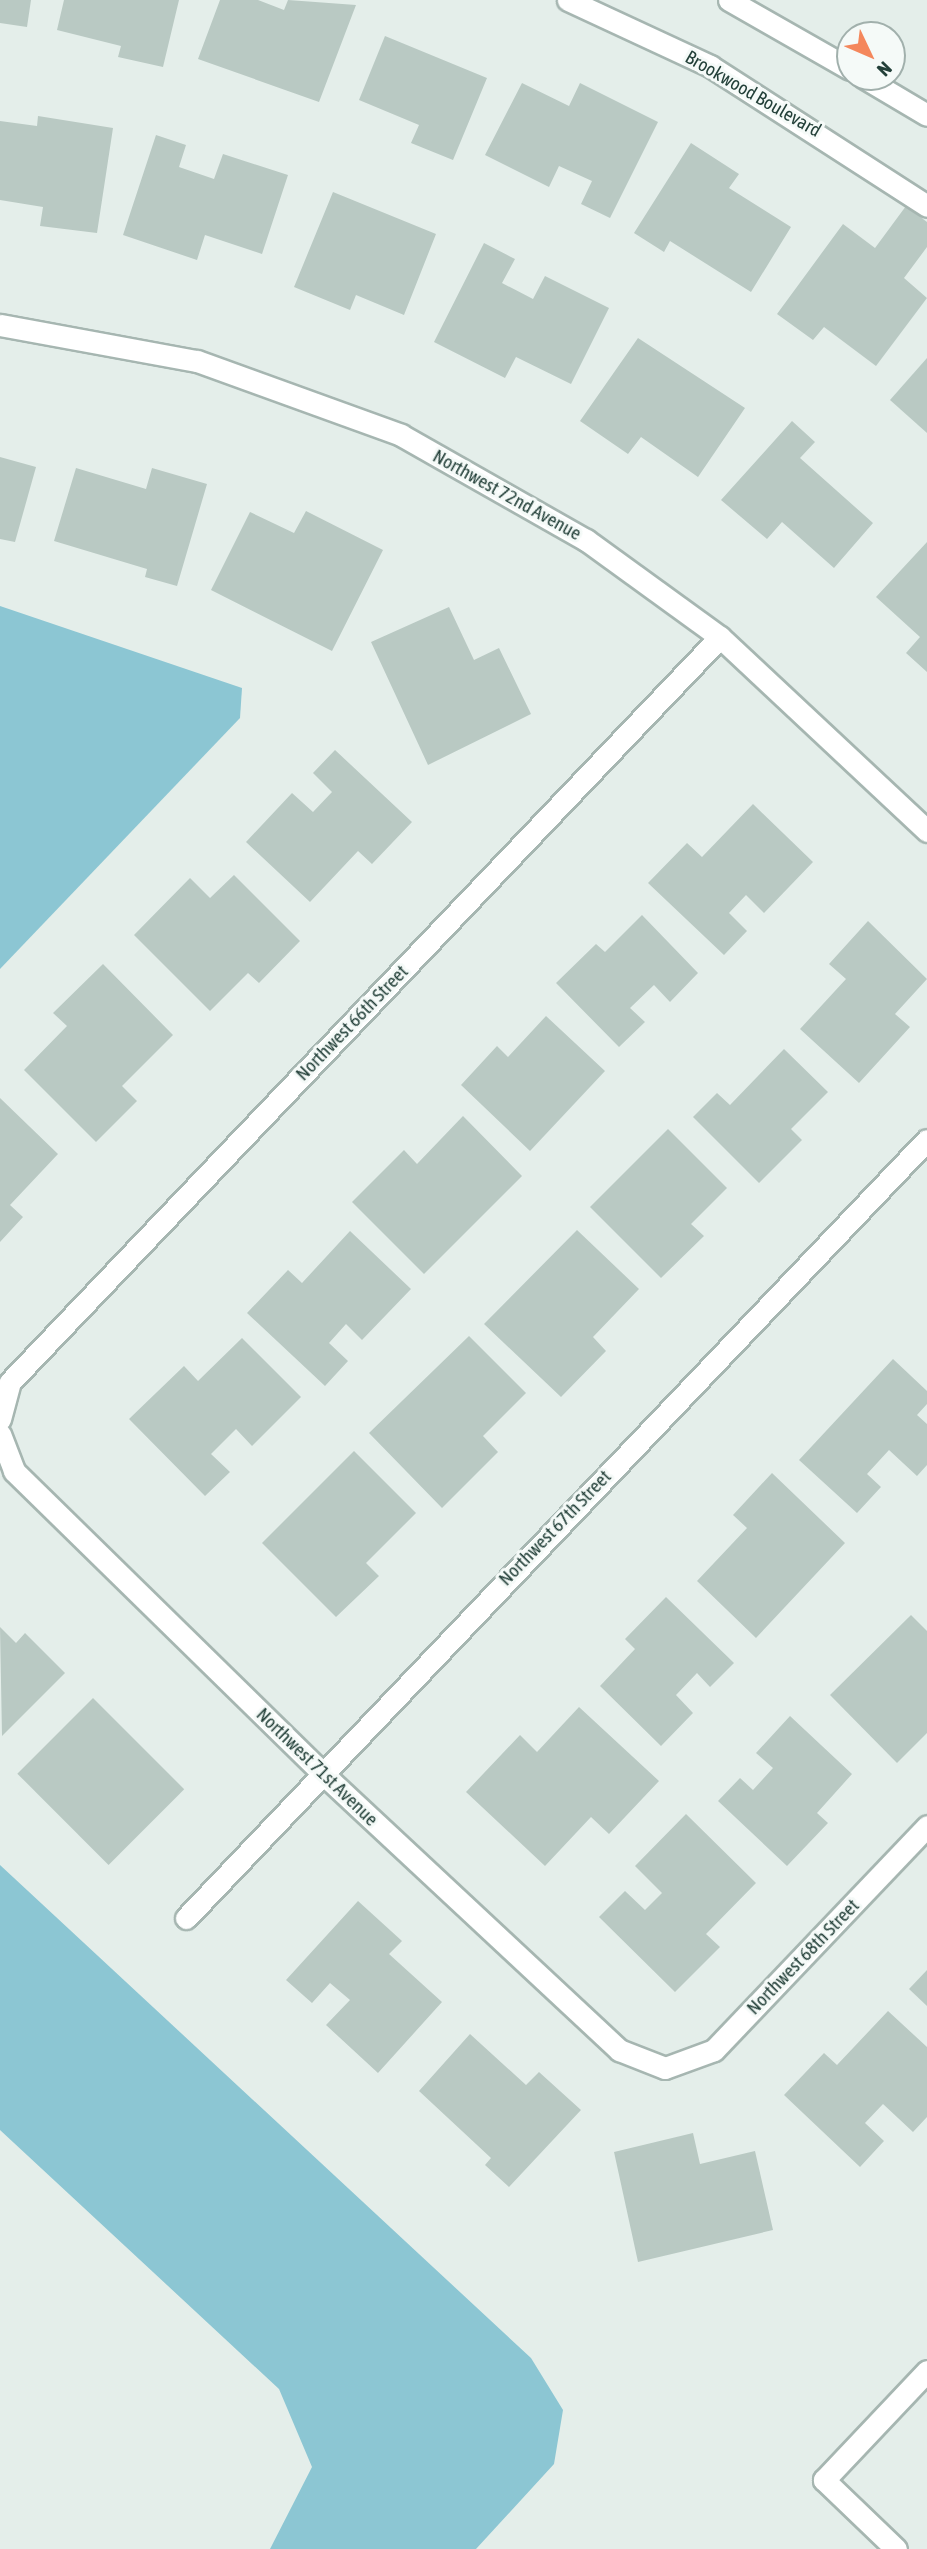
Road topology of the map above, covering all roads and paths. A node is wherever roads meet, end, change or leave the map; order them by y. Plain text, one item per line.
1 (568, 0) edge
2 (729, 0) edge
3 (836, 61) edge
4 (887, 91) edge
5 (927, 115) edge
6 (927, 206) edge
7 (0, 325) edge
8 (720, 637) junction
9 (927, 831) edge
10 (927, 1140) edge
11 (0, 1419) edge
12 (0, 1434) edge
13 (321, 1772) junction
14 (927, 1826) edge
15 (186, 1918) dead end
16 (665, 2068) joint
17 (927, 2371) edge
18 (896, 2549) edge

1 - 6 street, Brookwood Boulevard
2 - 3 street
4 - 5 street
7 - 8 street, Northwest 72nd Avenue
8 - 9 street, Northwest 72nd Avenue
8 - 11 street, Northwest 66th Street
10 - 13 street, Northwest 67th Street
12 - 13 street, Northwest 71st Avenue
13 - 15 street, Northwest 67th Street
13 - 16 street, Northwest 71st Avenue
14 - 16 street, Northwest 68th Street
17 - 18 street

